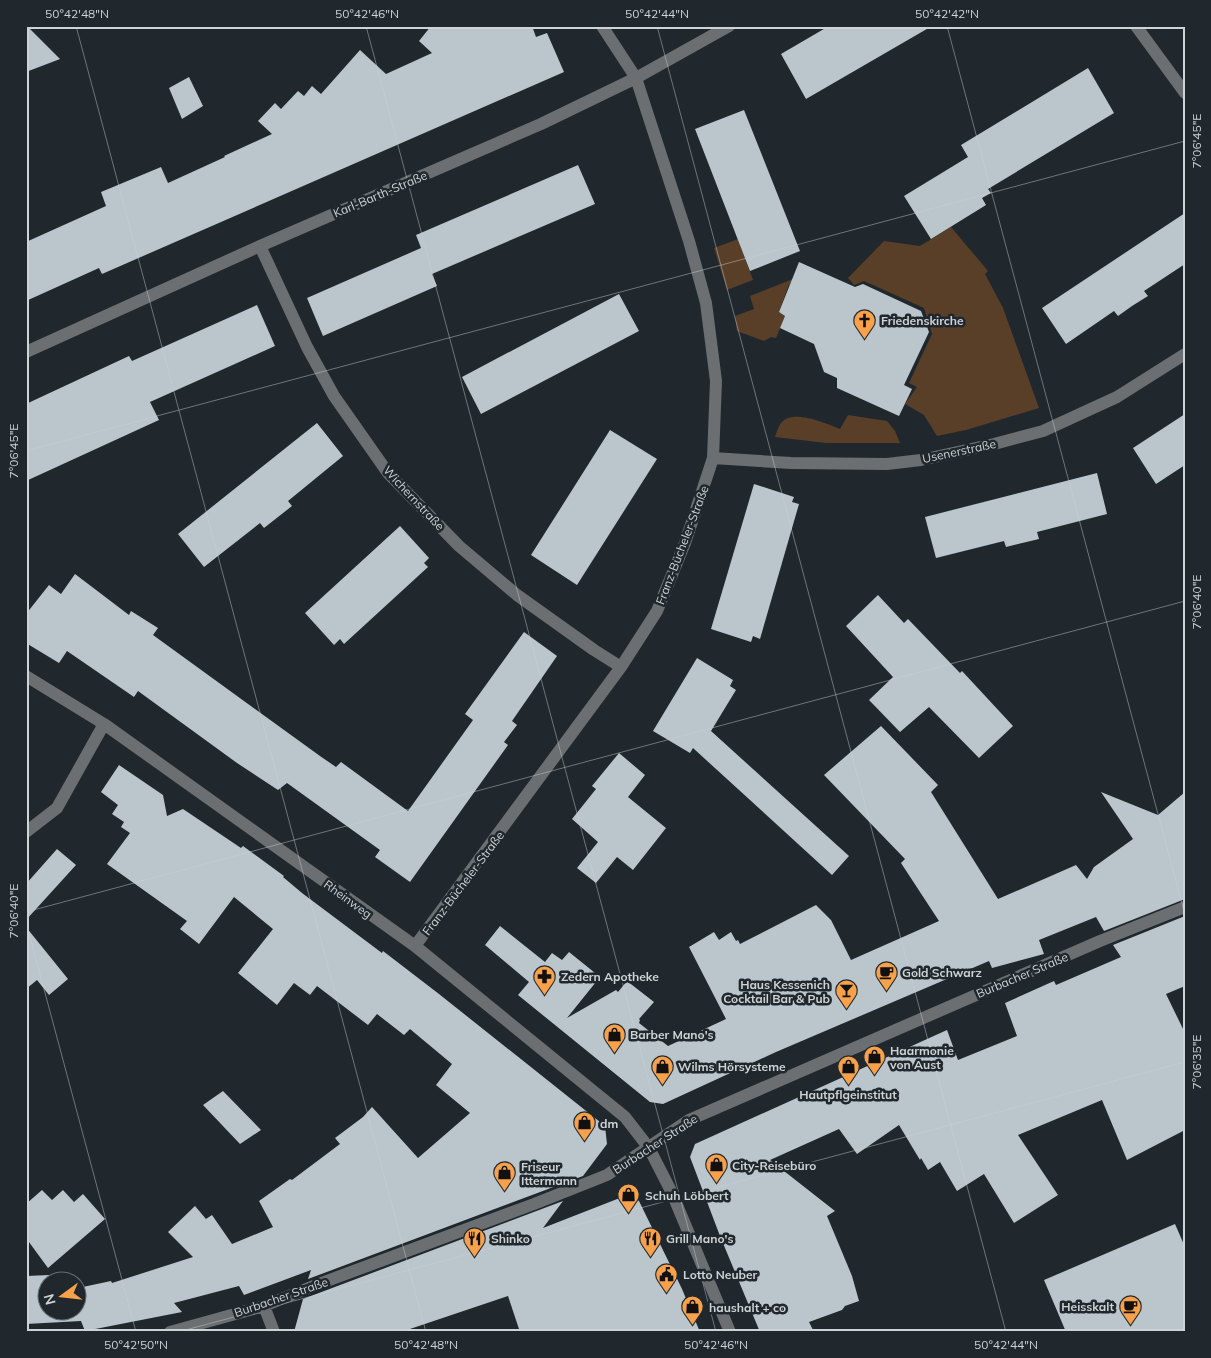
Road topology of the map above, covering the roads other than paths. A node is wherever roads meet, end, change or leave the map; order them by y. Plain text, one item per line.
1 (602, 26) edge
2 (729, 26) edge
3 (1136, 26) edge
4 (636, 78) junction
5 (1185, 93) edge
6 (260, 246) junction
7 (26, 352) edge
8 (1185, 354) edge
9 (713, 458) junction
10 (621, 667) junction
11 (26, 676) edge
12 (104, 724) junction
13 (26, 832) edge
14 (1185, 907) edge
15 (416, 946) junction
16 (649, 1148) junction
17 (264, 1306) junction
18 (170, 1332) edge
19 (274, 1332) edge
20 (730, 1332) edge

1 - 4 street, Franz-Bücheler-Straße
2 - 4 street, Karl-Barth-Straße
3 - 5 street
4 - 6 street, Karl-Barth-Straße
4 - 9 street, Franz-Bücheler-Straße
6 - 7 street, Karl-Barth-Straße
6 - 10 street, Wichernstraße
8 - 9 street, Usenerstraße
9 - 10 street, Franz-Bücheler-Straße
10 - 15 street, Franz-Bücheler-Straße
11 - 12 street, Rheinweg
12 - 13 street
12 - 15 street, Rheinweg
14 - 16 street, Burbacher Straße
15 - 16 street, Rheinweg
16 - 17 street, Burbacher Straße
16 - 20 street, Rheinweg
17 - 18 street, Burbacher Straße
17 - 19 street

